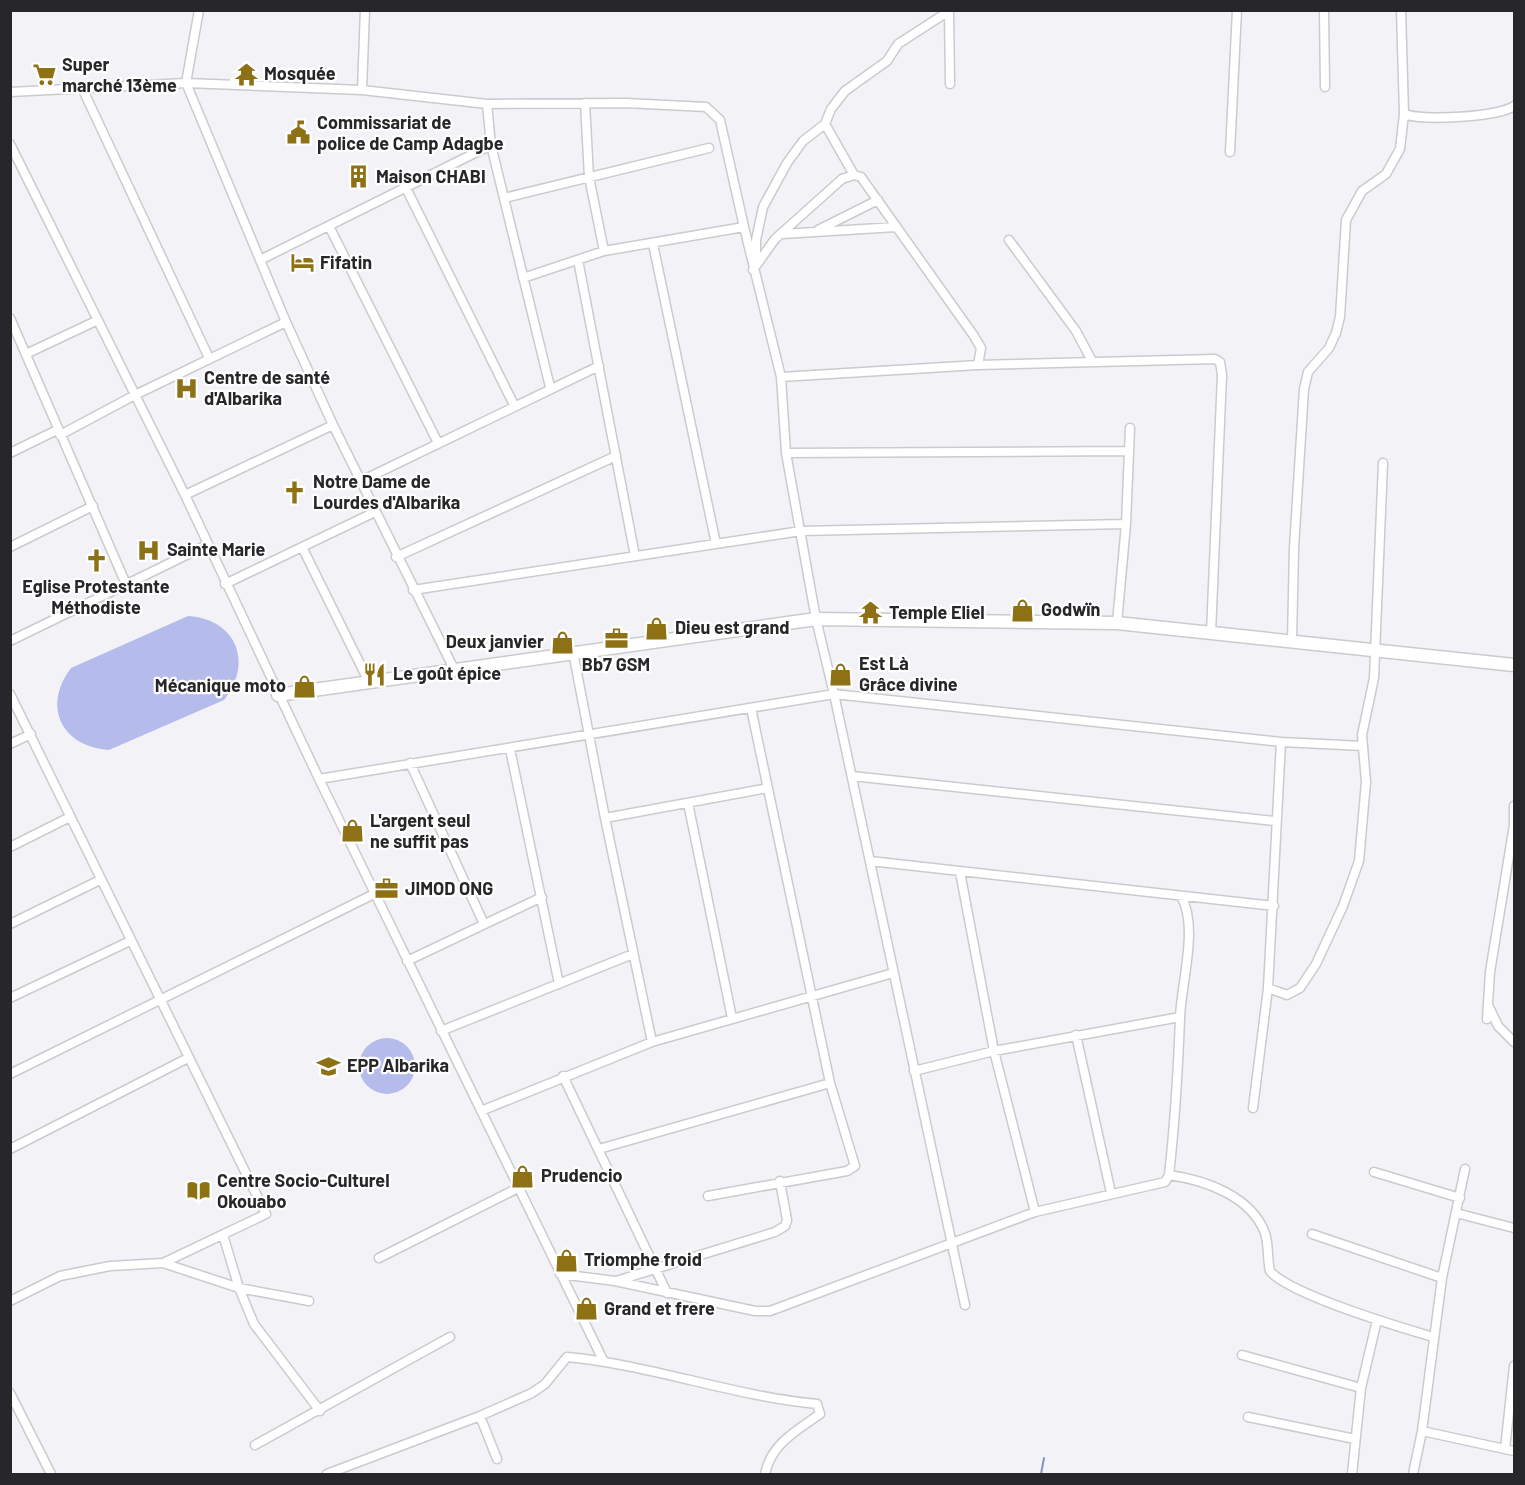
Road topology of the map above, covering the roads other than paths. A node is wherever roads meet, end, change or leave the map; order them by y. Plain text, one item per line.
1 (199, 10) edge
2 (365, 10) edge
3 (1237, 10) edge
4 (1324, 10) edge
5 (1401, 10) edge
6 (949, 11) edge
7 (186, 83) junction
8 (950, 84) dead end
9 (1325, 87) dead end
10 (83, 90) junction
11 (362, 90) junction
12 (10, 92) edge
13 (487, 104) junction
14 (585, 104) junction
15 (1515, 106) edge
16 (1404, 114) junction
17 (825, 124) junction
18 (10, 144) edge
19 (491, 145) junction
20 (709, 148) dead end
21 (1230, 152) dead end
22 (854, 175) junction
23 (589, 177) junction
24 (405, 186) junction
25 (504, 198) junction
26 (878, 200) junction
27 (329, 226) junction
28 (744, 227) junction
29 (896, 227) junction
30 (815, 232) junction
31 (778, 236) junction
32 (1009, 240) dead end
33 (752, 241) junction
34 (653, 244) junction
35 (603, 251) junction
36 (260, 260) junction
37 (578, 260) junction
38 (755, 266) junction
39 (523, 278) junction
40 (10, 318) edge
41 (98, 320) junction
42 (286, 322) junction
43 (26, 354) junction
44 (209, 358) junction
45 (1092, 361) junction
46 (978, 365) junction
47 (599, 366) junction
48 (781, 376) junction
49 (549, 387) junction
50 (135, 395) junction
51 (514, 405) junction
52 (333, 425) junction
53 (1130, 429) dead end
54 (58, 432) junction
55 (438, 443) junction
56 (1129, 451) junction
57 (10, 453) edge
58 (786, 453) junction
59 (616, 456) junction
60 (1383, 463) dead end
61 (361, 481) junction
62 (185, 495) junction
63 (93, 506) junction
64 (375, 512) junction
65 (1126, 524) junction
66 (801, 531) junction
67 (716, 544) junction
68 (207, 545) junction
69 (10, 547) edge
70 (302, 547) junction
71 (635, 556) junction
72 (396, 557) junction
73 (225, 584) junction
74 (126, 585) junction
75 (413, 590) junction
76 (816, 619) junction
77 (1117, 623) junction
78 (1211, 633) junction
79 (10, 641) edge
80 (1292, 641) junction
81 (1374, 650) junction
82 (573, 652) junction
83 (1515, 665) edge
84 (454, 669) junction
85 (369, 682) junction
86 (10, 694) edge
87 (834, 694) junction
88 (279, 695) junction
89 (751, 708) junction
90 (31, 734) junction
91 (589, 735) junction
92 (1281, 742) junction
93 (10, 744) edge
94 (1363, 746) junction
95 (510, 749) junction
96 (410, 763) junction
97 (852, 776) junction
98 (319, 779) junction
99 (768, 788) junction
100 (688, 803) junction
101 (1515, 806) edge
102 (70, 817) junction
103 (605, 818) junction
104 (1275, 820) junction
105 (1514, 825) edge
106 (10, 847) edge
107 (870, 861) junction
108 (960, 872) junction
109 (100, 880) junction
110 (374, 894) junction
111 (1181, 896) junction
112 (542, 897) junction
113 (1274, 906) junction
114 (10, 924) edge
115 (484, 924) junction
116 (130, 941) junction
117 (633, 954) junction
118 (407, 961) junction
119 (894, 974) junction
120 (559, 984) junction
121 (1268, 988) junction
122 (812, 996) junction
123 (10, 998) edge
124 (160, 1000) junction
125 (1488, 1006) junction
126 (1180, 1017) junction
127 (732, 1018) junction
128 (1487, 1019) dead end
129 (441, 1031) junction
130 (1076, 1035) junction
131 (1515, 1041) edge
132 (652, 1042) junction
133 (994, 1051) junction
134 (188, 1058) junction
135 (914, 1071) junction
136 (10, 1074) edge
137 (563, 1076) junction
138 (830, 1083) junction
139 (1253, 1108) dead end
140 (481, 1111) junction
141 (10, 1149) edge
142 (599, 1149) junction
143 (1465, 1169) dead end
144 (1374, 1172) dead end
145 (1169, 1175) junction
146 (780, 1180) junction
147 (518, 1188) junction
148 (1111, 1193) junction
149 (708, 1196) dead end
150 (1460, 1198) junction
151 (1035, 1212) junction
152 (1456, 1213) junction
153 (1515, 1228) edge
154 (1312, 1234) dead end
155 (223, 1235) junction
156 (950, 1242) junction
157 (379, 1258) dead end
158 (163, 1263) junction
159 (657, 1268) junction
160 (560, 1274) junction
161 (1442, 1278) junction
162 (615, 1281) junction
163 (239, 1288) junction
164 (667, 1293) junction
165 (309, 1300) dead end
166 (10, 1301) edge
167 (965, 1305) dead end
168 (1377, 1320) junction
169 (450, 1337) dead end
170 (1432, 1337) junction
171 (1242, 1355) dead end
172 (603, 1360) junction
173 (1515, 1366) edge
174 (1361, 1388) junction
175 (10, 1393) edge
176 (320, 1411) junction
177 (480, 1416) junction
178 (1248, 1417) dead end
179 (1422, 1431) junction
180 (1355, 1439) junction
181 (255, 1445) dead end
182 (1510, 1450) edge
183 (497, 1459) dead end
184 (51, 1474) edge
185 (327, 1474) edge
186 (765, 1474) edge
187 (1352, 1474) edge
188 (1413, 1474) edge

1 - 7 street
2 - 11 street
3 - 21 street
4 - 9 street
5 - 16 street
6 - 8 street
6 - 17 street
7 - 10 street
7 - 11 street
7 - 36 street
10 - 12 street
10 - 44 street
11 - 13 street
13 - 14 street
13 - 19 street
14 - 23 street
14 - 28 street
15 - 16 street
16 - 80 street
17 - 22 street
17 - 33 street
18 - 41 street
19 - 24 street
19 - 25 street
20 - 23 street
22 - 26 street
22 - 31 street
23 - 25 street
23 - 35 street
24 - 27 street
24 - 51 street
25 - 39 street
26 - 29 street
26 - 30 street
27 - 36 street
27 - 55 street
28 - 33 street
28 - 34 street
29 - 30 street
29 - 46 street
30 - 31 street
31 - 33 street
31 - 38 street
32 - 45 street
33 - 38 street
34 - 35 street
34 - 67 street
35 - 37 street
36 - 42 street
37 - 39 street
37 - 47 street
38 - 48 street
39 - 49 street
40 - 43 street
41 - 43 street
41 - 50 street
42 - 44 street
42 - 52 street
43 - 54 street
44 - 50 street
45 - 46 street
45 - 78 street
46 - 48 street
47 - 49 street
47 - 59 street
48 - 58 street
49 - 51 street
50 - 54 street
50 - 62 street
51 - 55 street
52 - 61 street
52 - 62 street
53 - 56 street
54 - 57 street
54 - 63 street
55 - 61 street
56 - 58 street
56 - 65 street
58 - 66 street
59 - 71 street
59 - 72 street
60 - 81 street
61 - 64 street
62 - 68 street
63 - 69 street
63 - 74 street
64 - 70 street
64 - 72 street
65 - 66 street
65 - 77 street
66 - 67 street
66 - 76 street
67 - 71 street
68 - 73 street
68 - 74 street
70 - 73 street
70 - 85 street
71 - 75 street
72 - 75 street
73 - 88 street
74 - 79 street
75 - 84 street
76 - 77 street
76 - 82 street
76 - 87 street
77 - 78 street
78 - 80 street
80 - 81 street
81 - 83 street
81 - 94 street
82 - 84 street
82 - 91 street
84 - 85 street
85 - 88 street
86 - 90 street
87 - 89 street
87 - 92 street
87 - 97 street
88 - 98 street
89 - 91 street
89 - 99 street
90 - 93 street
90 - 102 street
91 - 95 street
91 - 103 street
92 - 94 street
92 - 104 street
94 - 121 street
95 - 96 street
95 - 112 street
96 - 98 street
96 - 115 street
97 - 104 street
97 - 107 street
98 - 110 street
99 - 100 street
99 - 122 street
100 - 103 street
100 - 127 street
101 - 105 street
102 - 106 street
102 - 109 street
103 - 117 street
104 - 113 street
105 - 125 street
107 - 108 street
107 - 119 street
108 - 111 street
108 - 133 street
109 - 114 street
109 - 116 street
110 - 118 street
110 - 124 street
111 - 113 street
111 - 126 street
112 - 115 street
112 - 120 street
113 - 121 street
115 - 118 street
116 - 123 street
116 - 124 street
117 - 120 street
117 - 132 street
118 - 129 street
119 - 122 street
119 - 135 street
120 - 129 street
121 - 139 street
122 - 127 street
122 - 138 street
124 - 134 street
124 - 136 street
125 - 128 street
125 - 131 street
126 - 130 street
126 - 145 street
127 - 132 street
129 - 140 street
130 - 133 street
130 - 148 street
132 - 137 street
133 - 135 street
133 - 151 street
134 - 141 street
134 - 155 street
135 - 156 street
137 - 140 street
137 - 142 street
138 - 142 street
138 - 146 street
140 - 147 street
142 - 159 street
143 - 150 street
144 - 150 street
145 - 148 street
145 - 168 street
146 - 149 street
146 - 159 street
147 - 157 street
147 - 160 street
148 - 151 street
150 - 152 street
151 - 156 street
152 - 153 street
152 - 161 street
154 - 161 street
155 - 158 street
155 - 163 street
156 - 164 street
156 - 167 street
158 - 163 street
158 - 166 street
159 - 162 street
159 - 164 street
160 - 162 street
160 - 172 street
161 - 170 street
162 - 164 street
163 - 165 street
163 - 176 street
168 - 170 street
168 - 174 street
169 - 176 street
170 - 179 street
171 - 174 street
172 - 177 street
172 - 186 street
173 - 182 street
174 - 180 street
175 - 184 street
176 - 181 street
177 - 183 street
177 - 185 street
178 - 180 street
179 - 182 street
179 - 188 street
180 - 187 street

